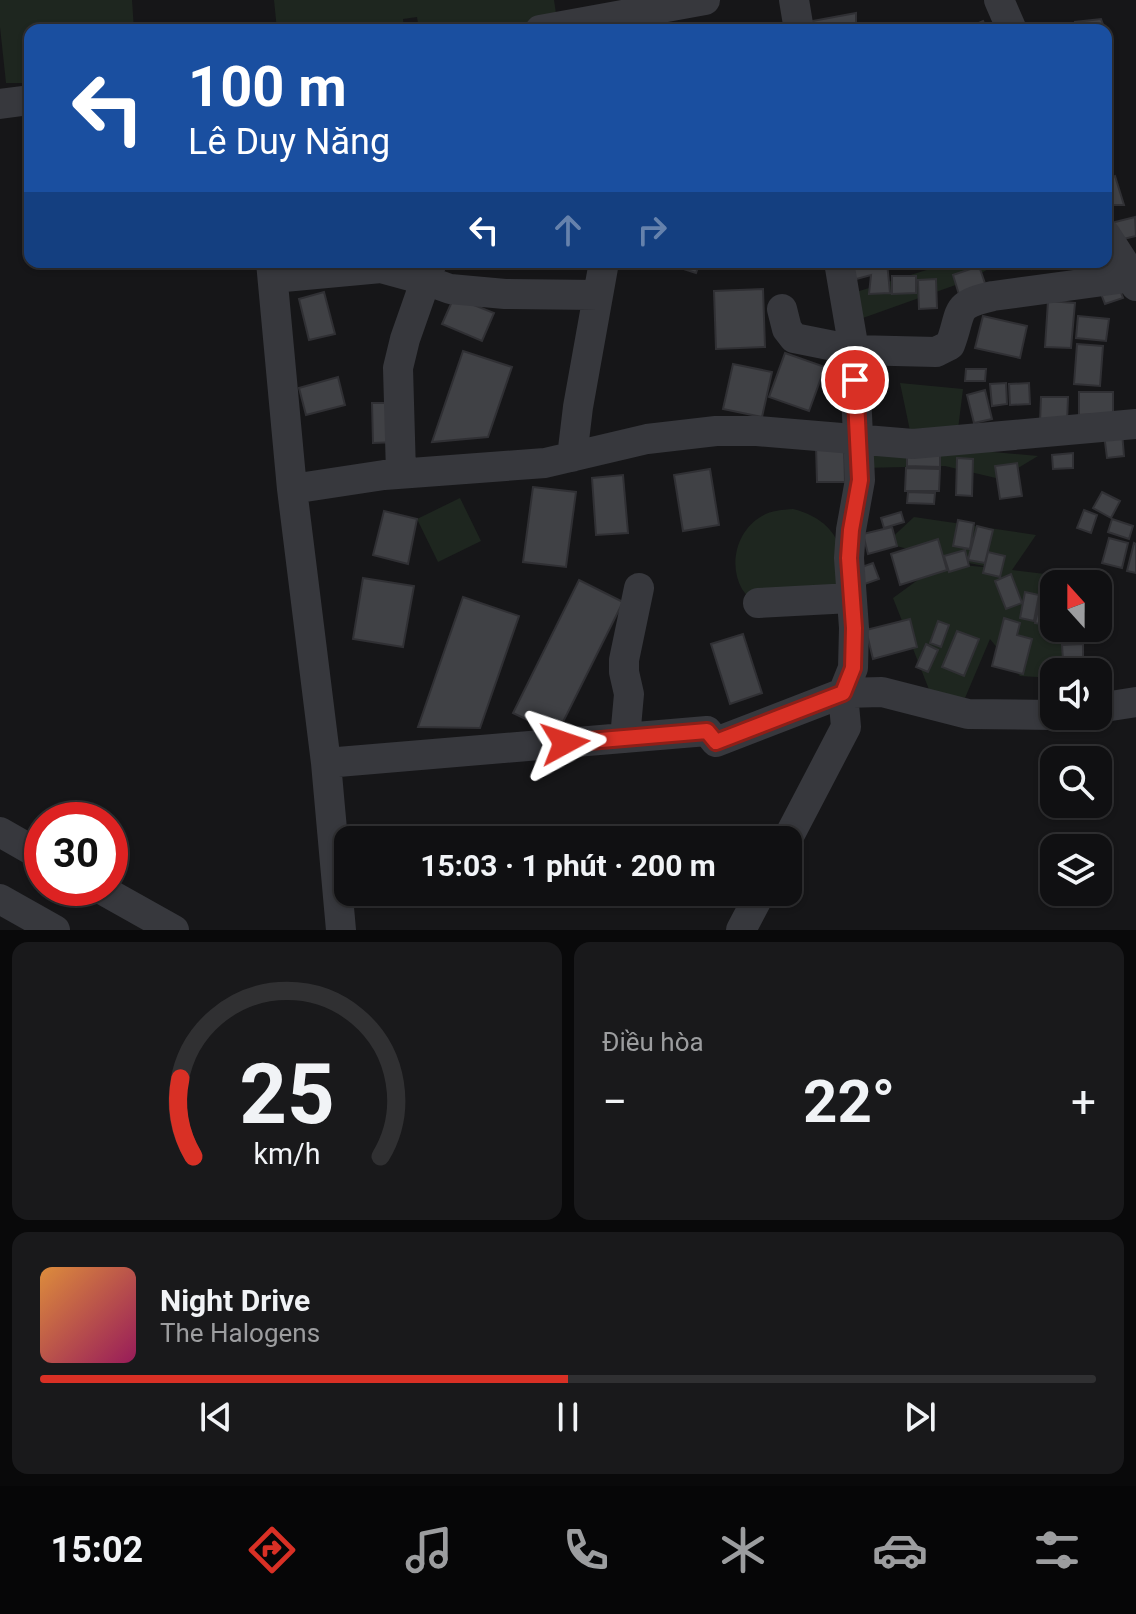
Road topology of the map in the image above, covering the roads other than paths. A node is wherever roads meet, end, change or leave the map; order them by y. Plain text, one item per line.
1 (794, 0) edge
2 (999, 0) edge
3 (685, 1) edge
4 (641, 20) edge
5 (601, 24) edge
6 (798, 24) edge
7 (1009, 24) edge
8 (24, 101) edge
9 (0, 104) edge
10 (1112, 245) edge
11 (603, 268) edge
12 (840, 268) edge
13 (272, 270) edge
14 (428, 271) edge
15 (1135, 281) edge
16 (598, 295) junction
17 (782, 309) dead end
18 (854, 350) junction
19 (1136, 424) edge
20 (859, 439) junction
21 (572, 457) junction
22 (401, 473) junction
23 (292, 489) junction
24 (639, 588) dead end
25 (851, 598) junction
26 (758, 603) dead end
27 (843, 693) junction
28 (1136, 702) edge
29 (1112, 706) edge
30 (1040, 715) edge
31 (625, 738) junction
32 (326, 763) junction
33 (794, 826) edge
34 (0, 832) edge
35 (24, 846) edge
36 (0, 899) edge
37 (128, 904) edge
38 (754, 906) edge
39 (55, 930) edge
40 (174, 930) edge
41 (341, 930) edge
42 (741, 930) edge

1 - 6 street
2 - 7 street
3 - 4 street
4 - 5 street
8 - 9 street
10 - 15 street
11 - 16 street
12 - 18 street
13 - 14 street
13 - 23 street
14 - 16 street
14 - 22 street
15 - 18 street
16 - 21 street
17 - 18 street
18 - 20 street
19 - 20 street
20 - 21 street
20 - 25 street
21 - 22 street
22 - 23 street
23 - 32 street
24 - 31 street
25 - 26 street
25 - 27 street
27 - 30 street
27 - 31 street
27 - 33 street
28 - 29 street
31 - 32 street
32 - 41 street
34 - 35 street
36 - 39 street
37 - 40 street
38 - 42 street

